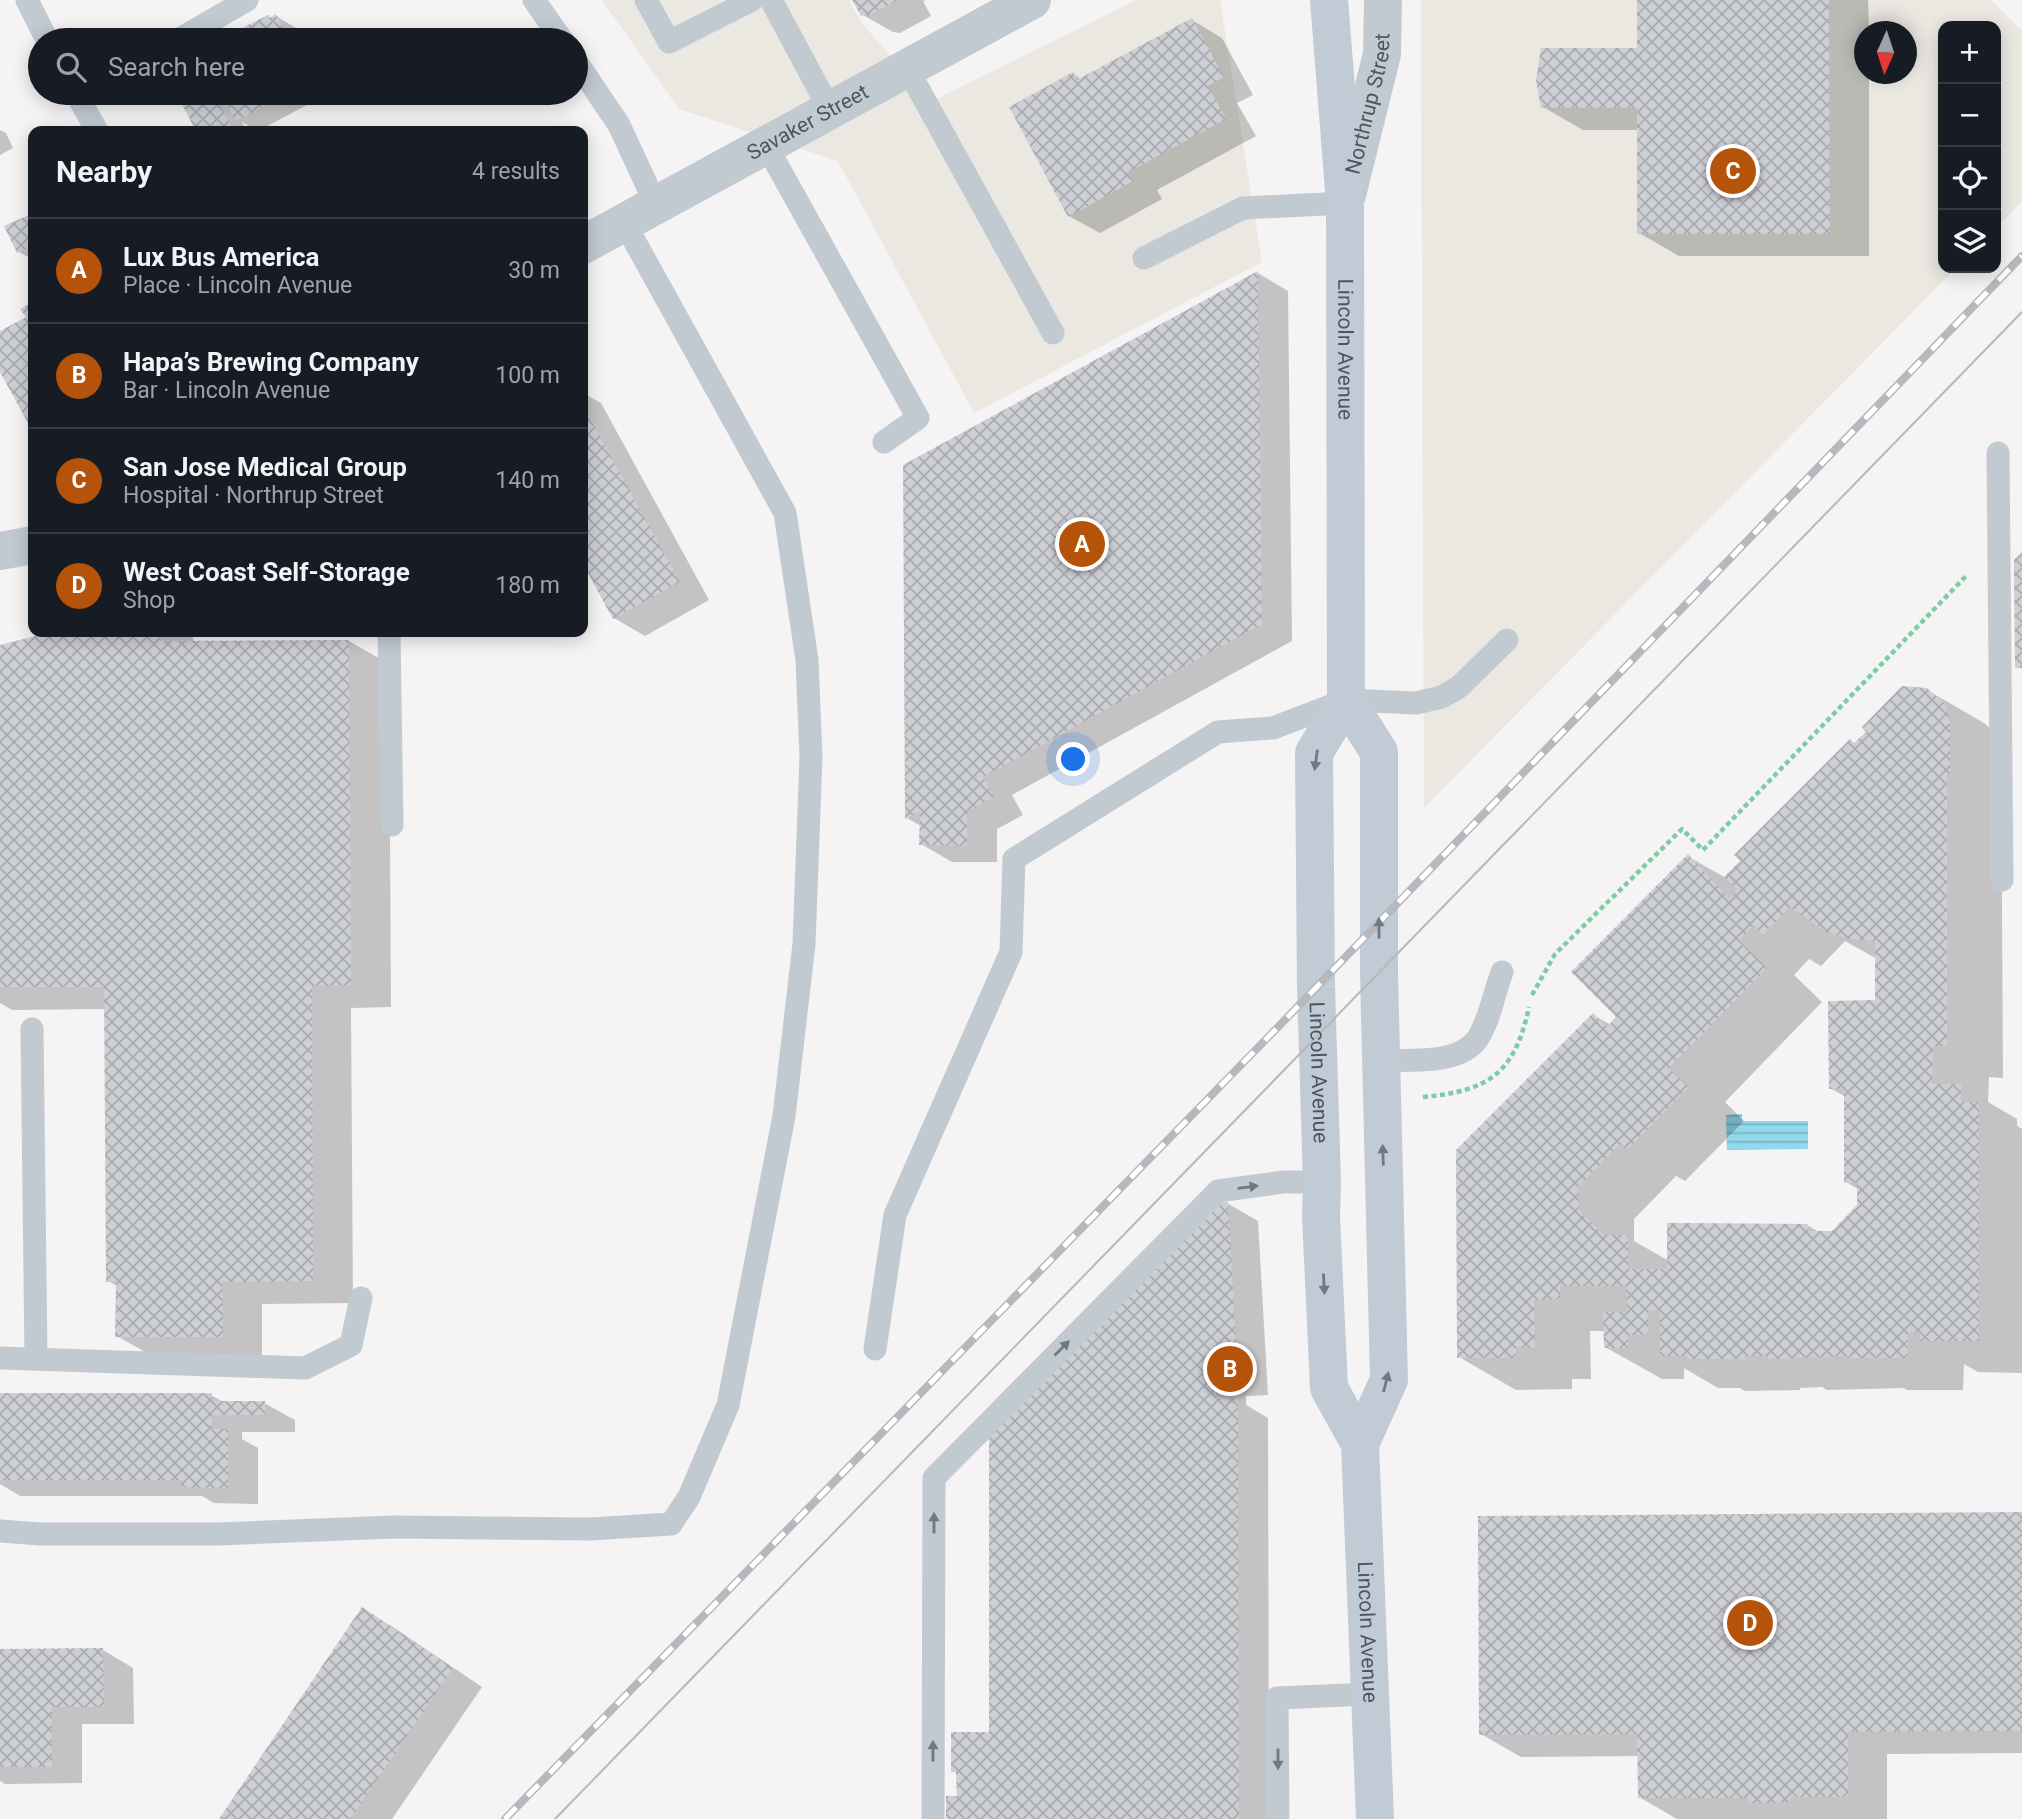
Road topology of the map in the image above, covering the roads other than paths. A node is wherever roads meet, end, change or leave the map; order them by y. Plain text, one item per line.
1 (27, 0) edge
2 (247, 0) edge
3 (534, 0) edge
4 (646, 0) edge
5 (752, 0) edge
6 (771, 0) edge
7 (1032, 0) edge
8 (1329, 0) edge
9 (1383, 0) edge
10 (41, 28) edge
11 (199, 28) edge
12 (554, 28) edge
13 (907, 68) junction
14 (588, 79) edge
15 (85, 105) edge
16 (830, 110) junction
17 (95, 126) edge
18 (766, 145) junction
19 (1345, 204) junction
20 (640, 214) junction
21 (588, 242) edge
22 (1144, 258) dead end
23 (1054, 333) dead end
24 (884, 442) dead end
25 (1998, 453) dead end
26 (28, 546) edge
27 (0, 551) edge
28 (388, 637) edge
29 (1507, 640) dead end
30 (1346, 700) junction
31 (392, 825) dead end
32 (2002, 880) dead end
33 (1502, 972) dead end
34 (32, 1029) dead end
35 (1380, 1061) junction
36 (1322, 1182) junction
37 (361, 1298) dead end
38 (875, 1349) dead end
39 (0, 1358) edge
40 (36, 1359) junction
41 (1360, 1444) junction
42 (0, 1531) edge
43 (1370, 1694) junction
44 (933, 1819) edge
45 (1278, 1819) edge
46 (1375, 1819) edge

1 - 10 lane
2 - 11 lane
3 - 12 lane
4 - 5 lane
6 - 16 lane
7 - 13 street, Savaker Street
8 - 19 main road, Lincoln Avenue
9 - 19 street, Northrup Street
13 - 16 street, Savaker Street
13 - 23 lane
14 - 20 lane
15 - 17 lane
16 - 18 street, Savaker Street
18 - 20 street, Savaker Street
18 - 24 lane
19 - 22 lane
19 - 30 main road, Lincoln Avenue
20 - 21 street, Savaker Street
20 - 42 lane
25 - 32 lane
26 - 27 street
28 - 31 lane
29 - 30 lane
35 -> 30 main road, Lincoln Avenue
30 -> 36 main road, Lincoln Avenue
30 - 38 lane
33 - 35 lane
34 - 40 lane
41 -> 35 main road, Lincoln Avenue
36 -> 41 main road, Lincoln Avenue
44 -> 36 lane
37 - 40 lane
39 - 40 lane
41 - 43 main road, Lincoln Avenue
43 -> 45 lane
43 - 46 main road, Lincoln Avenue

